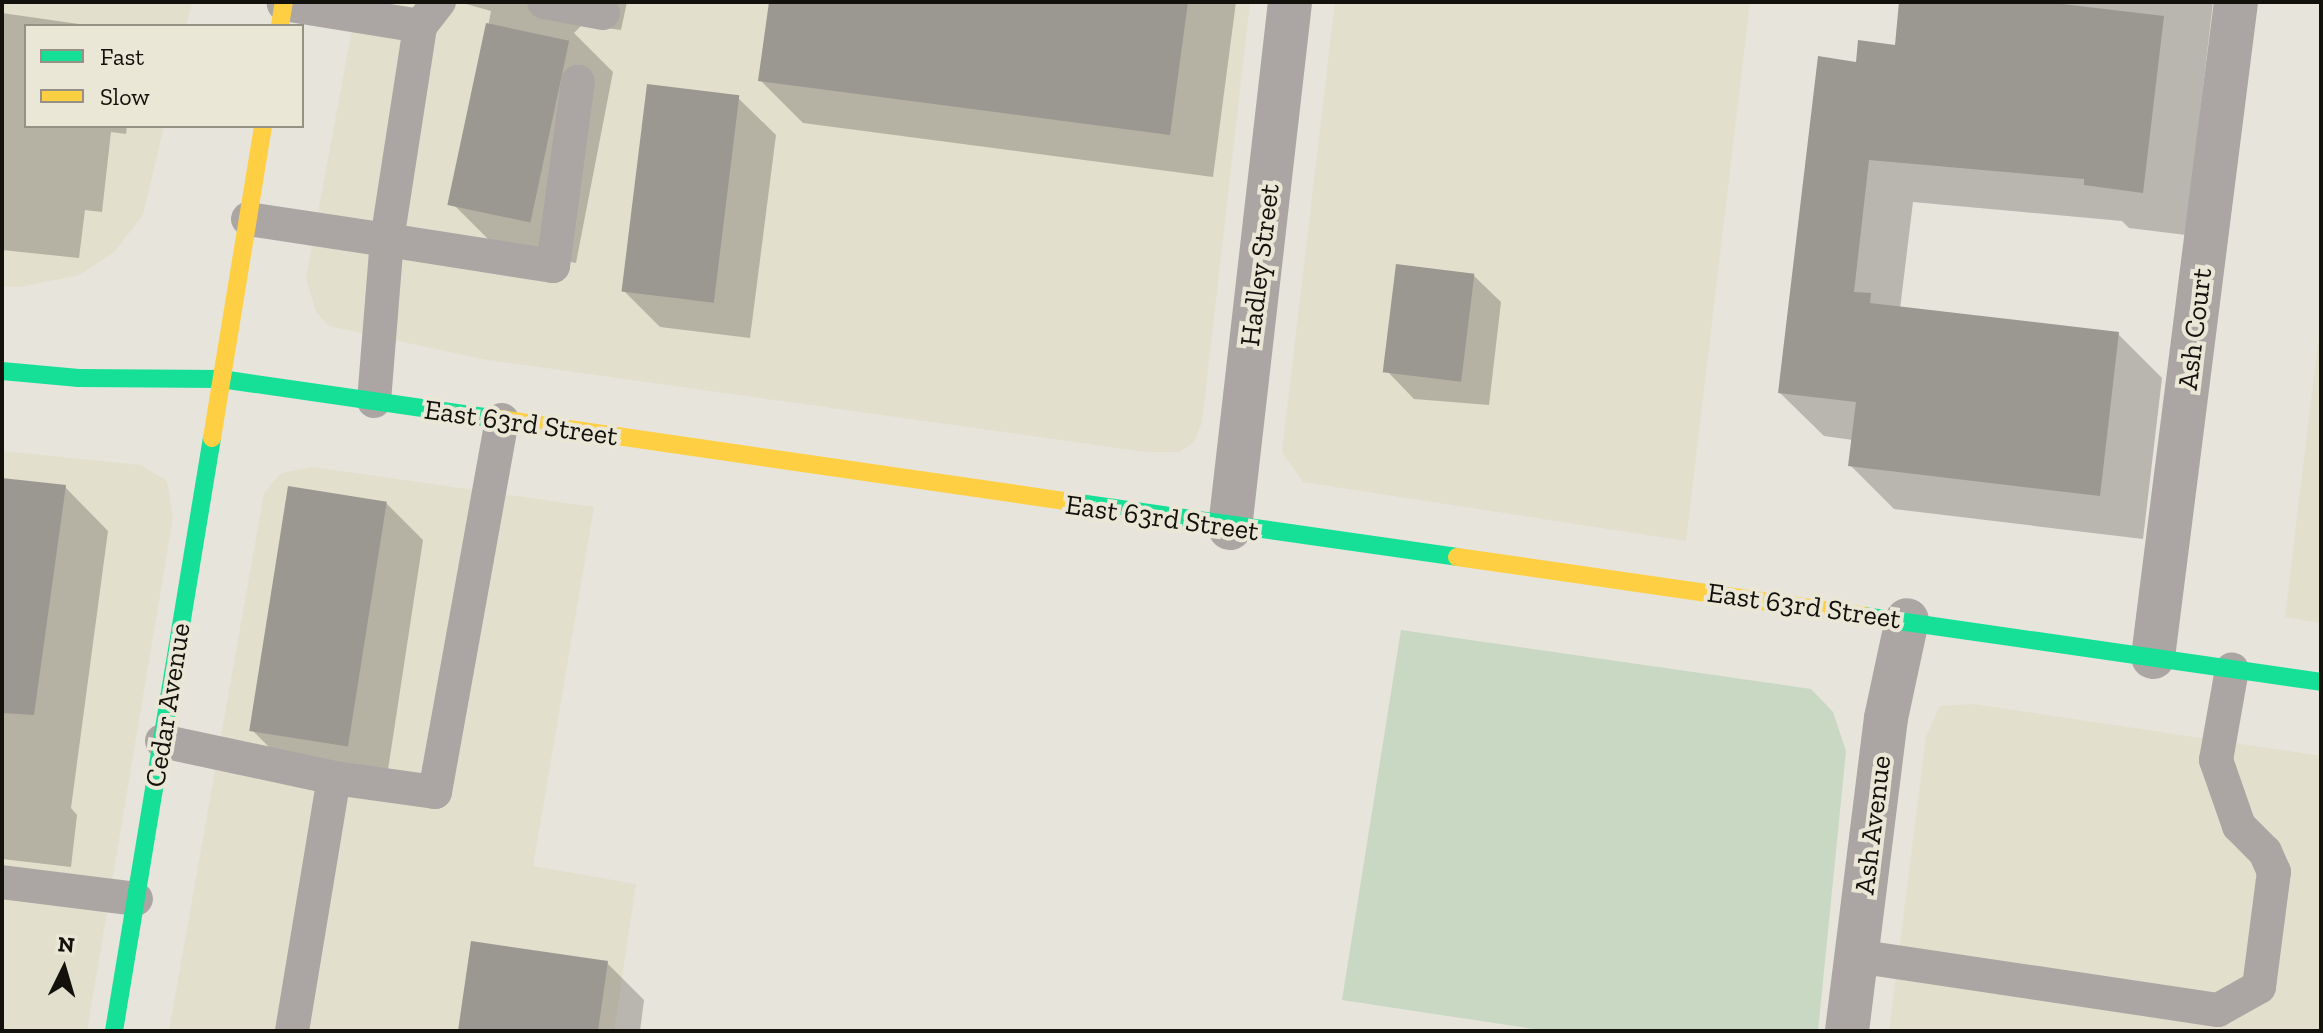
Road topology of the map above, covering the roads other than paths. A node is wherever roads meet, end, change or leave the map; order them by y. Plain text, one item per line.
1 (544, 2) edge
2 (1290, 2) edge
3 (2236, 2) edge
4 (283, 11) edge
5 (603, 13) dead end
6 (430, 14) edge
7 (578, 82) dead end
8 (263, 128) edge
9 (248, 219) junction
10 (387, 240) junction
11 (2, 371) edge
12 (221, 379) junction
13 (374, 401) junction
14 (502, 420) junction
15 (1230, 528) junction
16 (1907, 620) junction
17 (2153, 657) junction
18 (2232, 669) junction
19 (2321, 682) edge
20 (162, 741) junction
21 (334, 778) junction
22 (2, 882) edge
23 (136, 899) junction
24 (1856, 956) junction
25 (114, 1031) edge
26 (292, 1031) edge
27 (1847, 1031) edge

1 - 5 lane
2 - 15 street, Hadley Street
3 - 17 street, Ash Court
4 - 6 lane
6 - 10 lane
7 - 10 lane
8 - 9 street, Cedar Avenue
9 - 10 lane
9 - 12 street, Cedar Avenue
10 - 13 lane
11 - 12 street, East 63rd Street
12 - 13 street, East 63rd Street
12 - 20 street, Cedar Avenue
13 - 14 street, East 63rd Street
14 - 15 street, East 63rd Street
14 - 21 lane
15 - 16 street, East 63rd Street
16 - 17 street, East 63rd Street
16 - 24 street, Ash Avenue
17 - 18 street, East 63rd Street
18 - 19 street, East 63rd Street
18 - 24 lane
20 - 21 lane
20 - 23 street, Cedar Avenue
21 - 26 lane
22 - 23 lane
23 - 25 street, Cedar Avenue
24 - 27 street, Ash Avenue

